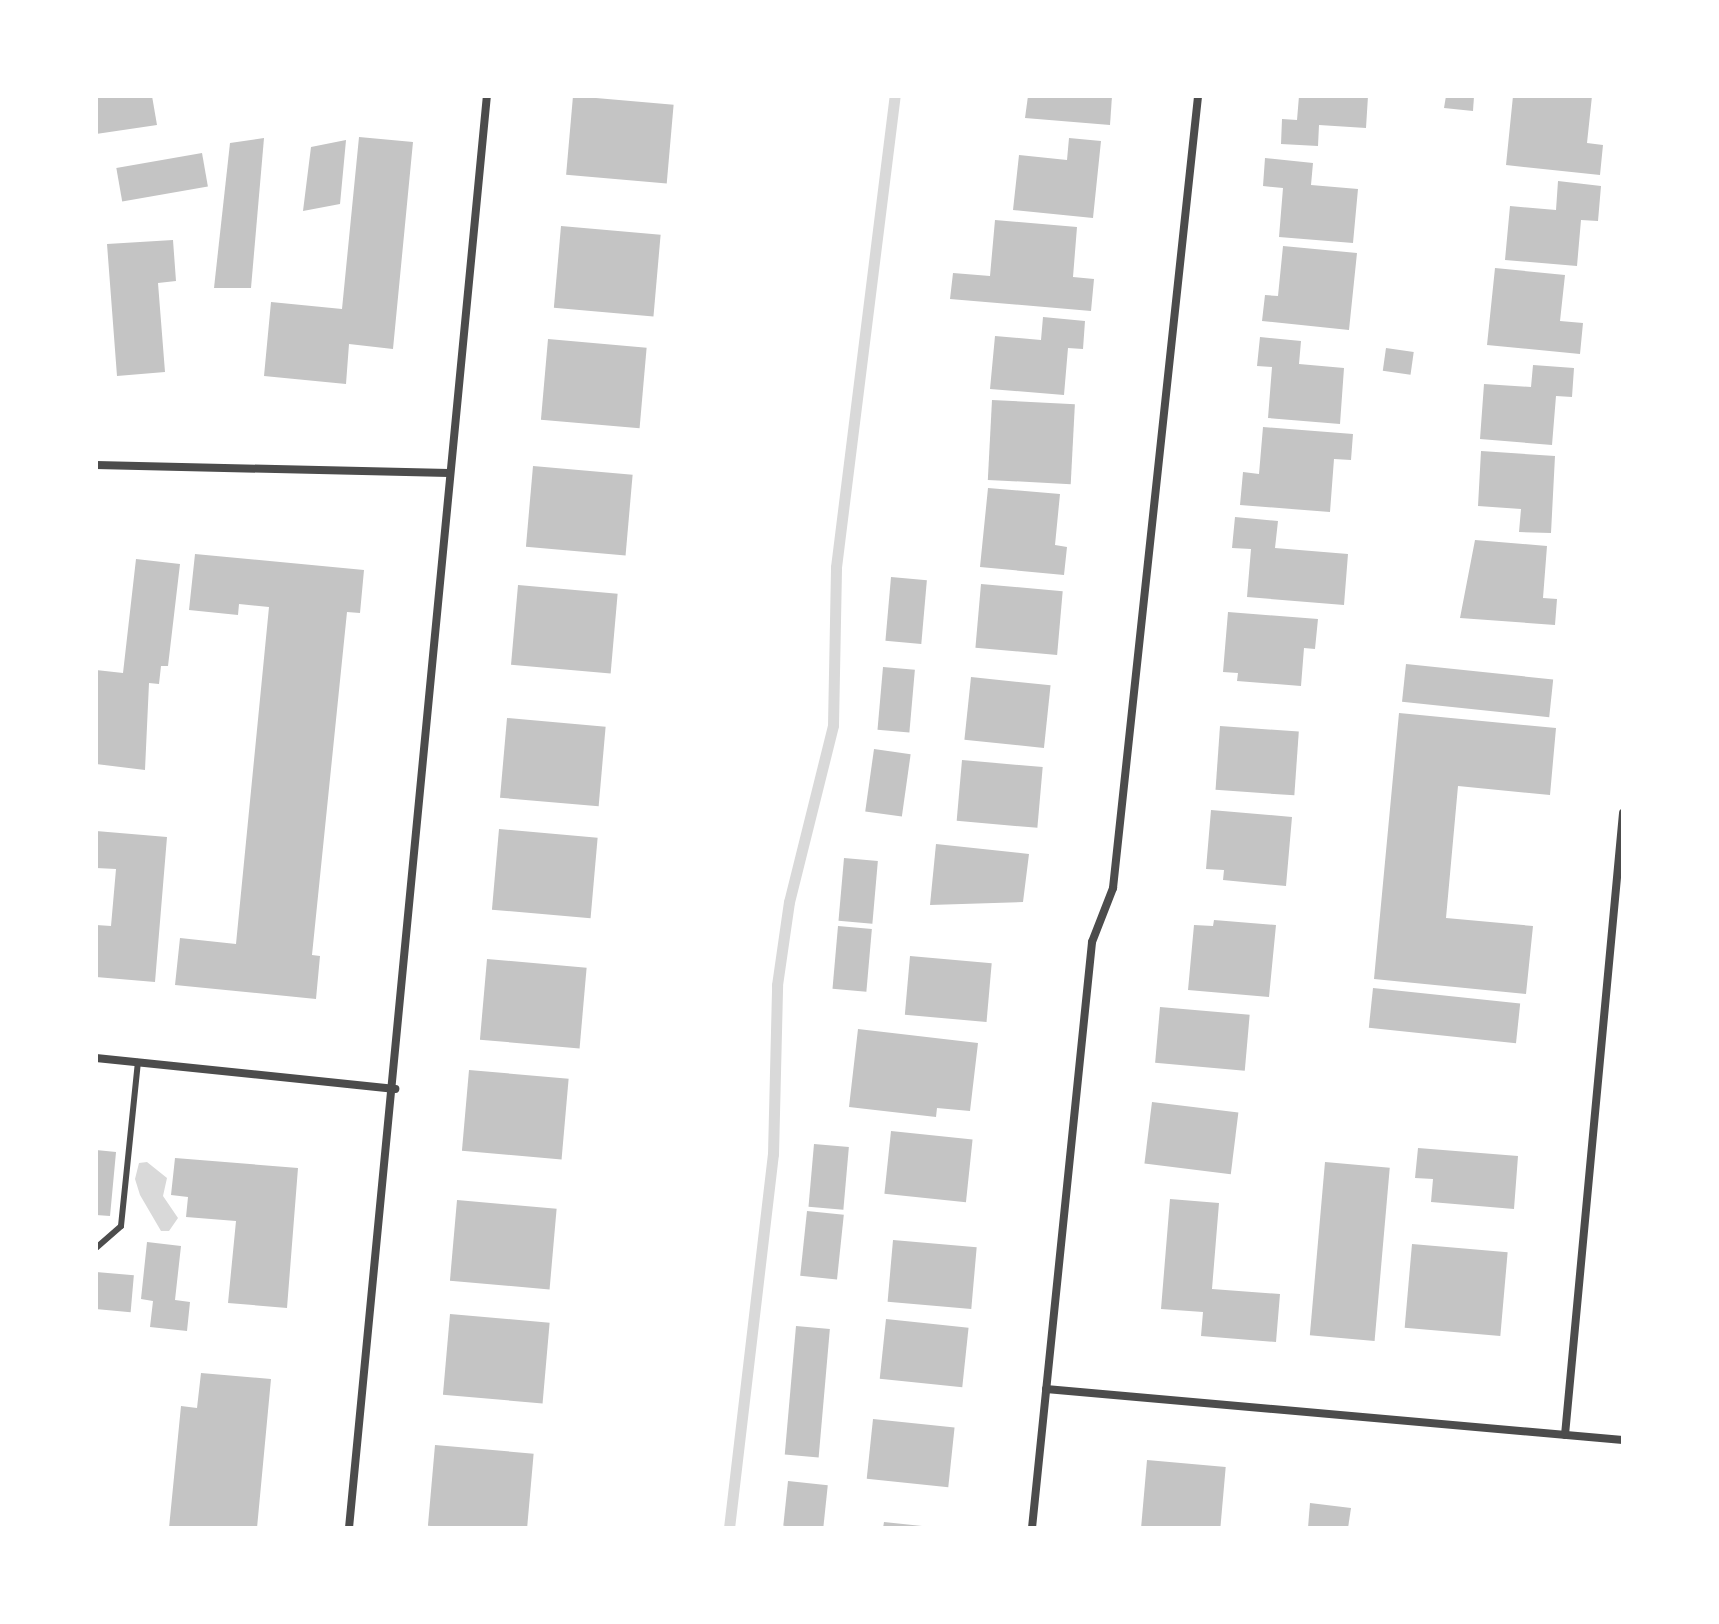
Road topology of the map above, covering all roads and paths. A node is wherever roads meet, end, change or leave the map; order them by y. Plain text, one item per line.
1 (487, 96) edge
2 (1198, 96) edge
3 (96, 465) edge
4 (449, 473) junction
5 (1623, 813) edge
6 (96, 1058) edge
7 (138, 1062) junction
8 (395, 1089) junction
9 (96, 1248) edge
10 (1046, 1389) junction
11 (1565, 1435) junction
12 (1623, 1440) edge
13 (349, 1528) edge
14 (1032, 1528) edge

1 - 4 street
2 - 10 street
3 - 4 street
4 - 8 street
5 - 11 street
6 - 7 street
7 - 8 street
7 - 9 lane
8 - 13 street
10 - 11 street
10 - 14 street
11 - 12 street

